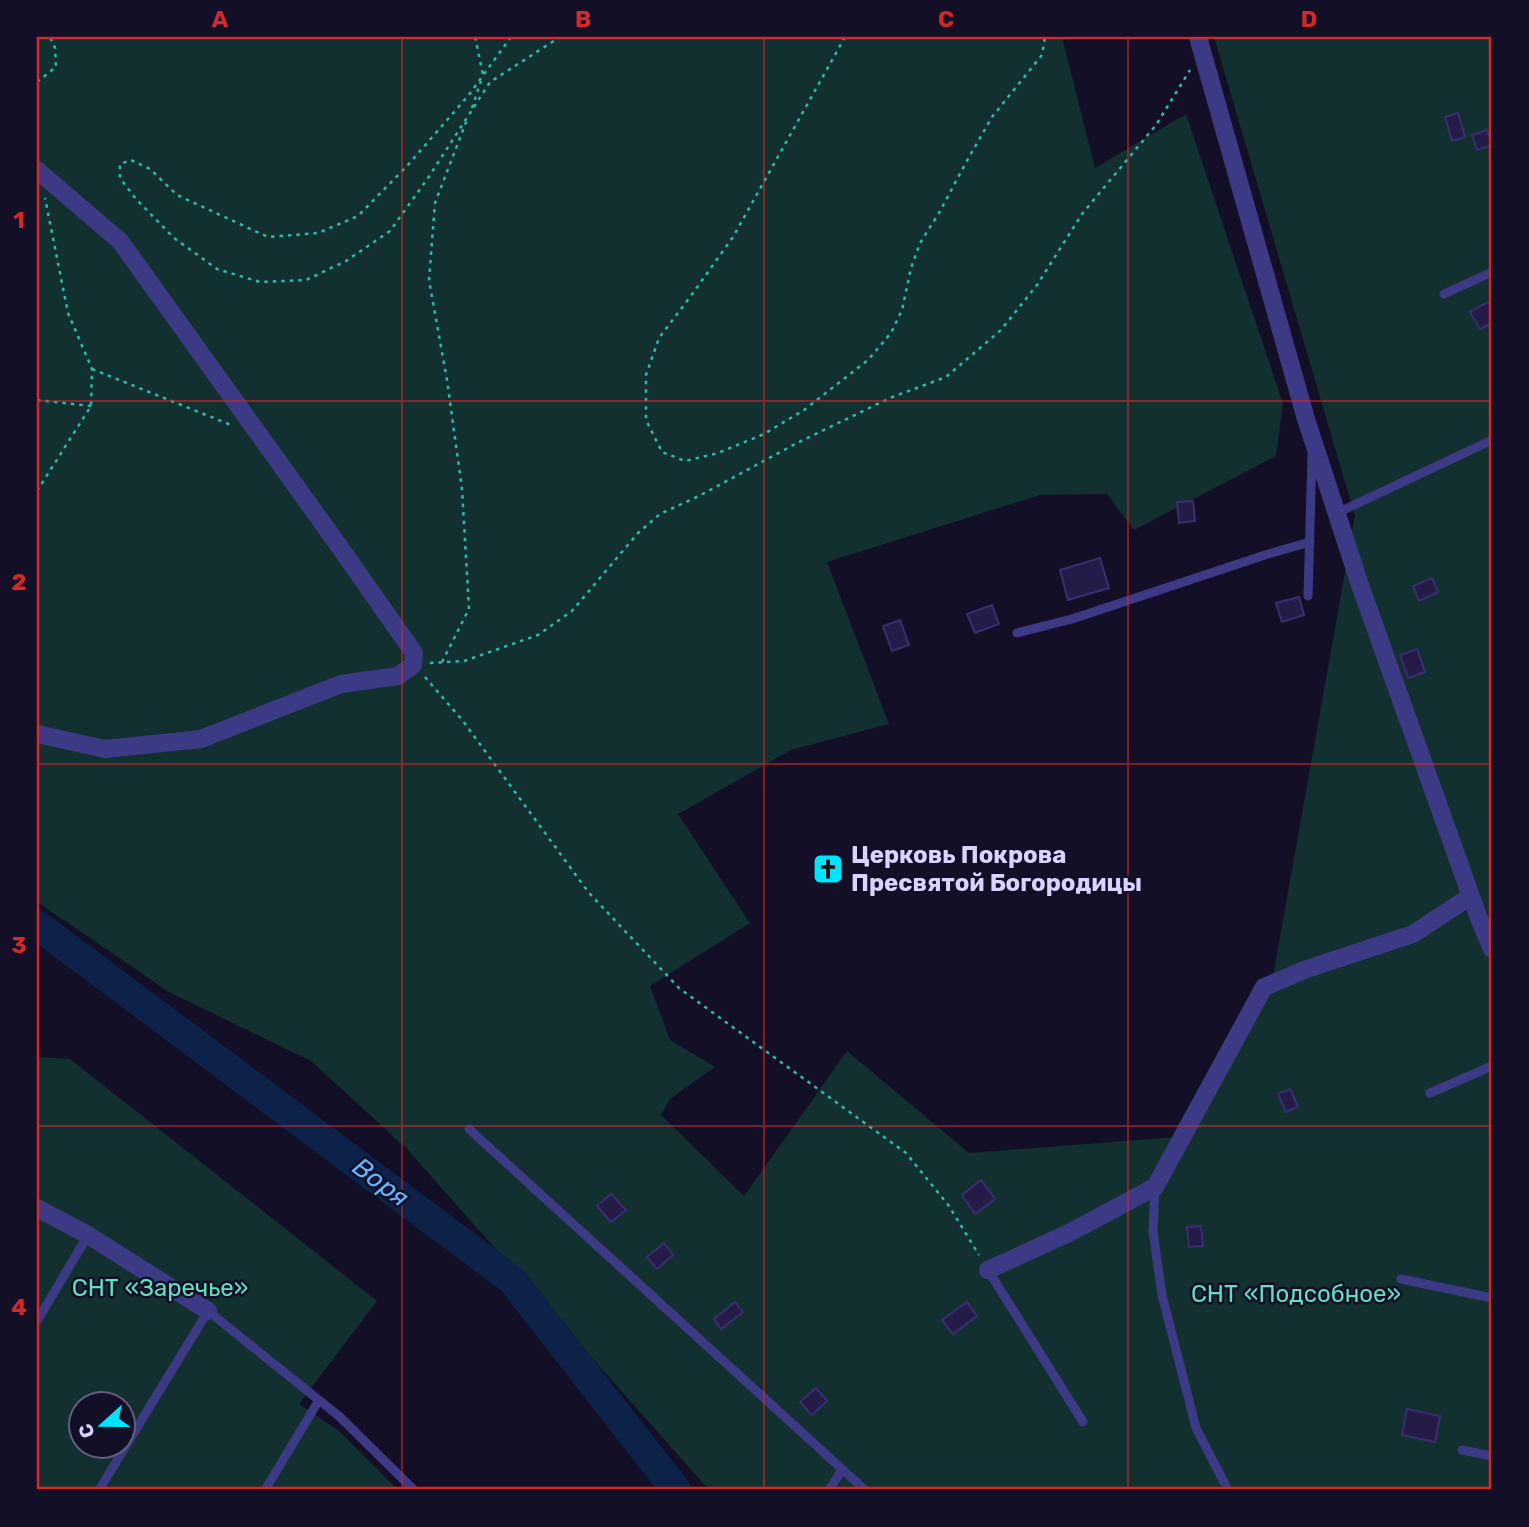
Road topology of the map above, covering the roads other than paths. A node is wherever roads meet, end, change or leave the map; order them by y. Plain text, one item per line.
1 (1200, 43) edge
2 (38, 170) edge
3 (1492, 272) edge
4 (1444, 294) dead end
5 (1313, 439) junction
6 (1492, 440) edge
7 (1337, 513) junction
8 (1310, 542) junction
9 (1308, 596) dead end
10 (1017, 633) dead end
11 (37, 734) edge
12 (1471, 896) junction
13 (1492, 949) edge
14 (1492, 1066) edge
15 (1430, 1093) dead end
16 (469, 1129) dead end
17 (1156, 1187) junction
18 (37, 1208) edge
19 (88, 1235) junction
20 (988, 1270) joint
21 (1401, 1279) dead end
22 (1492, 1298) edge
23 (208, 1311) junction
24 (37, 1321) edge
25 (319, 1400) junction
26 (1083, 1422) dead end
27 (1462, 1450) dead end
28 (1492, 1456) edge
29 (842, 1470) junction
30 (99, 1490) edge
31 (265, 1490) edge
32 (414, 1490) edge
33 (829, 1490) edge
34 (864, 1490) edge
35 (1228, 1490) edge

1 - 5 street
2 - 11 street
3 - 4 lane
5 - 7 street
5 - 8 lane
6 - 7 lane
7 - 12 street
8 - 9 lane
8 - 10 lane
12 - 13 street
12 - 17 street
14 - 15 lane
16 - 29 lane
17 - 20 street
17 - 35 lane
18 - 19 street
19 - 23 street
19 - 24 lane
20 - 26 lane
21 - 22 lane
23 - 25 lane
23 - 30 lane
25 - 31 lane
25 - 32 lane
27 - 28 lane
29 - 33 lane
29 - 34 lane

